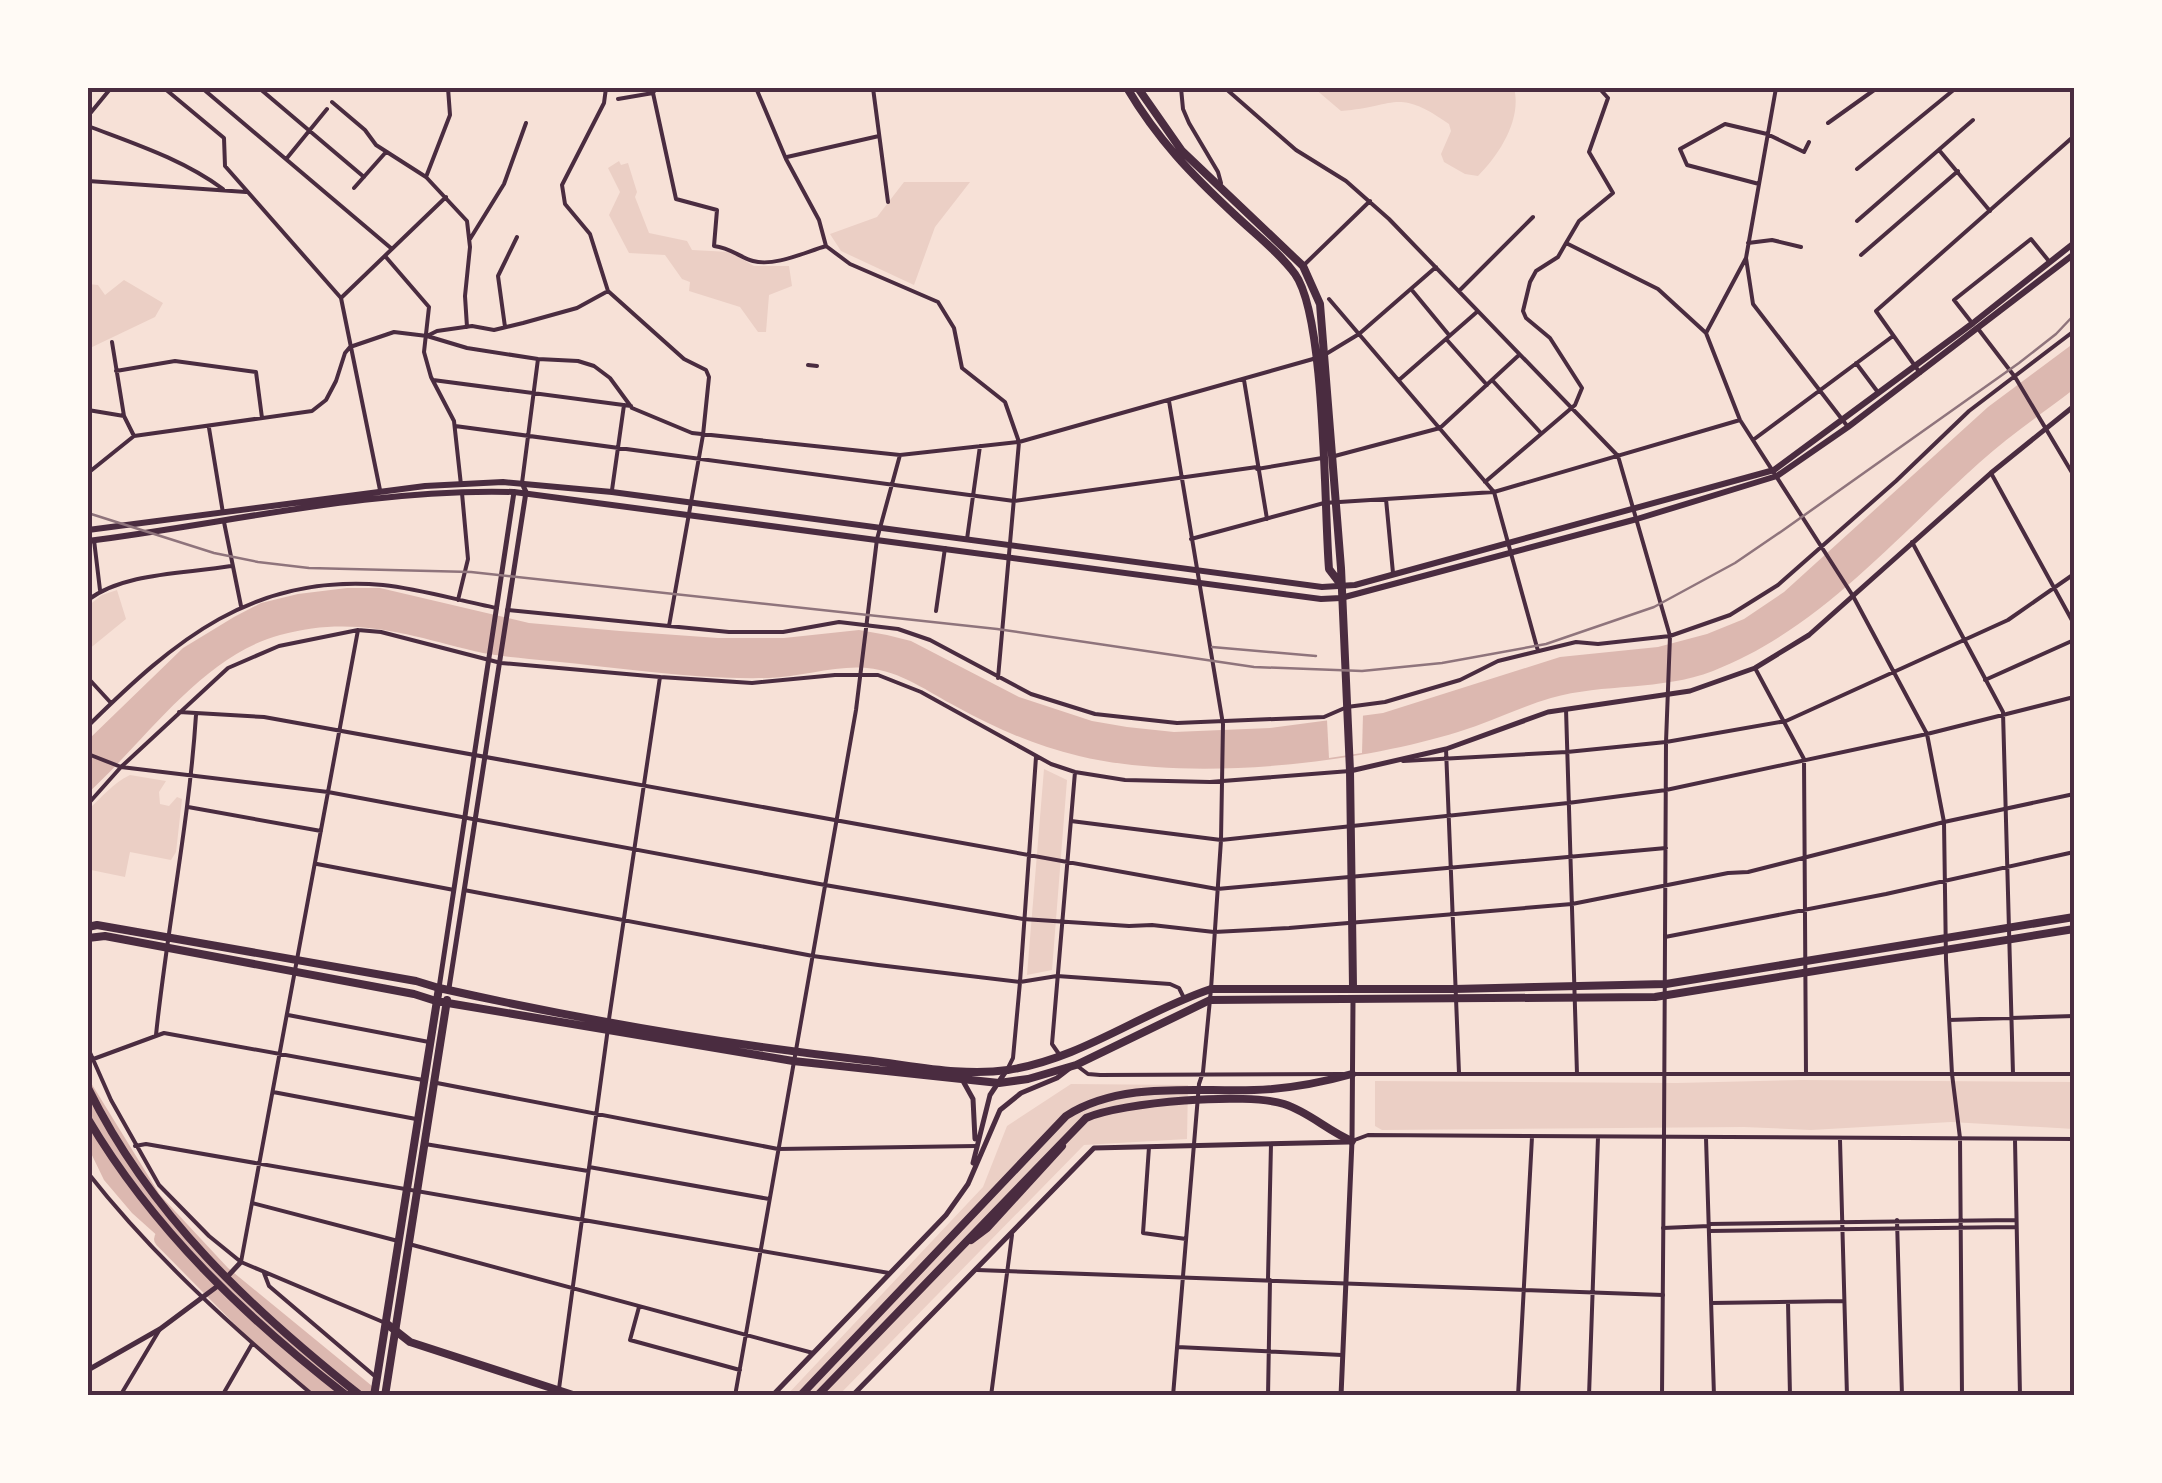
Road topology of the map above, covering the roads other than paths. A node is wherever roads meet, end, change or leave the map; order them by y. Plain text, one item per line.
1 (111, 88) edge
2 (164, 88) edge
3 (202, 88) edge
4 (259, 88) edge
5 (448, 88) edge
6 (606, 88) edge
7 (756, 88) edge
8 (873, 88) edge
9 (1127, 88) edge
10 (1138, 88) edge
11 (1181, 88) edge
12 (1225, 88) edge
13 (1599, 88) edge
14 (1776, 88) edge
15 (1877, 88) edge
16 (1956, 88) edge
17 (654, 90) edge
18 (618, 99) dead end
19 (332, 102) dead end
20 (327, 108) dead end
21 (88, 116) edge
22 (1973, 120) dead end
23 (1828, 123) dead end
24 (526, 124) dead end
25 (88, 126) edge
26 (309, 130) junction
27 (1767, 134) junction
28 (880, 136) junction
29 (2074, 136) edge
30 (1809, 142) dead end
31 (1939, 150) junction
32 (386, 152) junction
33 (287, 158) junction
34 (785, 158) junction
35 (1856, 170) dead end
36 (1958, 171) junction
37 (364, 177) junction
38 (426, 177) junction
39 (88, 181) edge
40 (1758, 184) junction
41 (1220, 187) junction
42 (354, 188) dead end
43 (223, 189) junction
44 (246, 192) junction
45 (446, 197) junction
46 (1370, 201) junction
47 (888, 202) dead end
48 (1990, 211) junction
49 (1533, 216) dead end
50 (1857, 221) dead end
51 (517, 237) dead end
52 (470, 239) junction
53 (2074, 242) edge
54 (1566, 243) junction
55 (1748, 243) junction
56 (826, 246) junction
57 (1801, 247) dead end
58 (392, 249) junction
59 (1861, 254) dead end
60 (2074, 254) edge
61 (385, 256) junction
62 (1746, 258) junction
63 (2050, 262) junction
64 (1302, 266) junction
65 (1436, 267) junction
66 (1411, 289) junction
67 (608, 291) junction
68 (1459, 291) junction
69 (340, 298) junction
70 (1328, 299) dead end
71 (1478, 311) junction
72 (1976, 326) junction
73 (468, 327) junction
74 (506, 327) junction
75 (2074, 331) edge
76 (1706, 333) junction
77 (1359, 334) junction
78 (427, 336) junction
79 (1893, 336) junction
80 (1448, 337) junction
81 (112, 342) dead end
82 (350, 346) junction
83 (1520, 355) junction
84 (1320, 356) junction
85 (538, 359) junction
86 (1856, 363) junction
87 (808, 365) dead end
88 (817, 366) dead end
89 (1918, 369) junction
90 (116, 371) junction
91 (2015, 376) junction
92 (433, 380) junction
93 (1244, 380) junction
94 (1399, 380) junction
95 (1492, 380) junction
96 (1487, 385) junction
97 (1818, 390) junction
98 (533, 393) junction
99 (1878, 393) junction
100 (1169, 401) junction
101 (628, 406) junction
102 (2074, 406) edge
103 (1571, 408) junction
104 (88, 410) edge
105 (124, 416) junction
106 (262, 418) junction
107 (1740, 420) junction
108 (1842, 420) junction
109 (455, 426) junction
110 (2046, 426) junction
111 (209, 427) junction
112 (1848, 427) junction
113 (1440, 428) junction
114 (1541, 433) junction
115 (703, 435) junction
116 (134, 436) junction
117 (527, 436) junction
118 (1752, 440) junction
119 (1018, 442) junction
120 (980, 446) junction
121 (618, 449) junction
122 (900, 455) junction
123 (1618, 456) junction
124 (1334, 457) junction
125 (1323, 458) junction
126 (699, 460) junction
127 (2074, 461) edge
128 (2067, 464) junction
129 (1257, 468) junction
130 (88, 473) edge
131 (1775, 473) junction
132 (1990, 473) junction
133 (2074, 476) edge
134 (1182, 480) junction
135 (1486, 482) junction
136 (522, 484) junction
137 (892, 485) junction
138 (461, 489) junction
139 (514, 492) junction
140 (526, 492) junction
141 (612, 492) junction
142 (1494, 492) junction
143 (381, 495) junction
144 (972, 496) junction
145 (1386, 499) junction
146 (1014, 502) junction
147 (1337, 502) junction
148 (1324, 503) junction
149 (691, 504) junction
150 (1636, 509) junction
151 (689, 514) junction
152 (223, 515) junction
153 (1267, 519) junction
154 (1637, 519) junction
155 (881, 527) junction
156 (88, 530) edge
157 (877, 539) junction
158 (967, 539) junction
159 (1192, 539) junction
160 (91, 540) edge
161 (1912, 542) junction
162 (1822, 544) junction
163 (1010, 546) junction
164 (945, 548) junction
165 (1509, 548) junction
166 (1008, 556) junction
167 (232, 566) junction
168 (1197, 570) junction
169 (2074, 574) edge
170 (1393, 575) junction
171 (1198, 581) junction
172 (1342, 586) junction
173 (2054, 588) junction
174 (100, 591) junction
175 (1853, 596) junction
176 (1341, 598) junction
177 (88, 600) edge
178 (458, 600) junction
179 (241, 606) junction
180 (497, 608) junction
181 (507, 610) junction
182 (936, 611) dead end
183 (2074, 624) edge
184 (669, 626) junction
185 (865, 627) junction
186 (358, 630) junction
187 (1670, 636) junction
188 (1963, 640) junction
189 (2074, 640) edge
190 (1538, 652) junction
191 (488, 660) junction
192 (501, 663) junction
193 (1755, 668) junction
194 (862, 671) junction
195 (1894, 671) junction
196 (88, 678) edge
197 (660, 678) junction
198 (998, 678) junction
199 (1985, 680) junction
200 (1667, 695) junction
201 (2074, 697) edge
202 (111, 703) junction
203 (1347, 707) junction
204 (1566, 708) junction
205 (179, 712) junction
206 (2003, 712) junction
207 (196, 715) junction
208 (1786, 721) junction
209 (88, 726) edge
210 (1223, 726) junction
211 (340, 732) junction
212 (1927, 734) junction
213 (1666, 742) junction
214 (1446, 748) junction
215 (1567, 752) junction
216 (88, 754) edge
217 (474, 756) junction
218 (1036, 757) junction
219 (486, 758) junction
220 (1445, 758) junction
221 (1804, 759) junction
222 (1402, 761) junction
223 (121, 768) junction
224 (1350, 771) junction
225 (1075, 772) junction
226 (192, 776) junction
227 (1222, 782) junction
228 (643, 786) junction
229 (1666, 790) junction
230 (328, 792) junction
231 (2074, 794) edge
232 (1568, 803) junction
233 (88, 804) edge
234 (188, 807) junction
235 (2006, 809) junction
236 (464, 817) junction
237 (1447, 817) junction
238 (837, 819) junction
239 (476, 820) junction
240 (1071, 821) junction
241 (1944, 822) junction
242 (1351, 825) junction
243 (322, 832) junction
244 (1221, 840) junction
245 (1666, 848) junction
246 (634, 849) junction
247 (2074, 852) edge
248 (1029, 854) junction
249 (1570, 855) junction
250 (1806, 858) junction
251 (1067, 862) junction
252 (317, 864) junction
253 (1449, 866) junction
254 (2008, 868) junction
255 (1352, 875) junction
256 (1946, 882) junction
257 (826, 885) junction
258 (1665, 887) junction
259 (1217, 889) junction
260 (454, 890) junction
261 (464, 890) junction
262 (1572, 904) junction
263 (1806, 910) junction
264 (1451, 914) junction
265 (2074, 917) edge
266 (1023, 918) junction
267 (624, 920) junction
268 (1063, 921) junction
269 (1353, 923) junction
270 (88, 927) edge
271 (2009, 928) junction
272 (2074, 929) edge
273 (1214, 932) junction
274 (168, 936) junction
275 (1664, 936) junction
276 (88, 938) edge
277 (1946, 938) junction
278 (2009, 939) junction
279 (166, 947) junction
280 (1945, 952) junction
281 (813, 956) junction
282 (298, 960) junction
283 (1806, 962) junction
284 (296, 972) junction
285 (1806, 972) junction
286 (1057, 976) junction
287 (1020, 982) junction
288 (1666, 984) junction
289 (1575, 986) junction
290 (1354, 987) junction
291 (443, 989) junction
292 (1211, 989) junction
293 (1454, 989) junction
294 (1666, 996) junction
295 (1184, 998) junction
296 (1576, 999) junction
297 (1210, 1000) junction
298 (1353, 1000) junction
299 (1455, 1000) junction
300 (436, 1001) junction
301 (447, 1003) junction
302 (288, 1015) junction
303 (2074, 1016) edge
304 (2011, 1017) junction
305 (609, 1020) junction
306 (1949, 1020) junction
307 (607, 1032) junction
308 (156, 1036) junction
309 (429, 1042) junction
310 (88, 1048) edge
311 (280, 1054) junction
312 (794, 1057) junction
313 (1061, 1057) junction
314 (90, 1060) edge
315 (1076, 1064) junction
316 (1007, 1070) junction
317 (1203, 1072) junction
318 (1352, 1074) junction
319 (1459, 1074) junction
320 (1578, 1074) junction
321 (1663, 1074) junction
322 (1806, 1074) junction
323 (1952, 1074) junction
324 (2013, 1074) junction
325 (2074, 1074) edge
326 (423, 1080) junction
327 (963, 1081) junction
328 (436, 1083) junction
329 (999, 1083) junction
330 (89, 1091) edge
331 (273, 1092) junction
332 (1255, 1095) junction
333 (596, 1116) junction
334 (88, 1119) edge
335 (417, 1120) junction
336 (1532, 1137) junction
337 (1598, 1138) junction
338 (1664, 1138) junction
339 (1706, 1138) junction
340 (1840, 1138) junction
341 (1960, 1138) junction
342 (2014, 1139) junction
343 (2074, 1139) edge
344 (1352, 1142) junction
345 (424, 1143) junction
346 (1271, 1144) junction
347 (135, 1146) junction
348 (976, 1146) junction
349 (1196, 1146) junction
350 (1150, 1147) junction
351 (778, 1148) junction
352 (260, 1162) junction
353 (588, 1169) junction
354 (88, 1173) edge
355 (970, 1176) junction
356 (406, 1188) junction
357 (417, 1190) junction
358 (769, 1199) junction
359 (252, 1203) junction
360 (582, 1219) junction
361 (1958, 1219) junction
362 (1897, 1220) junction
363 (1842, 1221) junction
364 (2016, 1224) junction
365 (1709, 1227) junction
366 (1663, 1228) junction
367 (1897, 1228) junction
368 (1958, 1228) junction
369 (1842, 1229) junction
370 (1012, 1230) junction
371 (1187, 1238) junction
372 (404, 1243) junction
373 (760, 1250) junction
374 (238, 1265) junction
375 (972, 1270) junction
376 (1007, 1270) junction
377 (264, 1272) junction
378 (890, 1274) junction
379 (1183, 1277) junction
380 (1269, 1280) junction
381 (1344, 1283) junction
382 (572, 1288) junction
383 (1524, 1289) junction
384 (1592, 1292) junction
385 (1662, 1294) junction
386 (206, 1296) junction
387 (1844, 1301) junction
388 (1788, 1302) junction
389 (1711, 1304) junction
390 (639, 1307) junction
391 (387, 1324) junction
392 (160, 1330) junction
393 (396, 1332) junction
394 (745, 1335) junction
395 (252, 1344) junction
396 (1177, 1347) junction
397 (1269, 1353) junction
398 (813, 1354) junction
399 (1342, 1355) junction
400 (88, 1370) edge
401 (740, 1370) junction
402 (377, 1378) junction
403 (345, 1391) edge
404 (306, 1393) edge
405 (558, 1393) edge
406 (853, 1394) edge
407 (389, 1395) edge
408 (120, 1396) edge
409 (222, 1396) edge
410 (314, 1396) edge
411 (362, 1396) edge
412 (374, 1396) edge
413 (576, 1396) edge
414 (735, 1396) edge
415 (772, 1396) edge
416 (800, 1396) edge
417 (817, 1396) edge
418 (870, 1396) edge
419 (991, 1396) edge
420 (1173, 1396) edge
421 (1268, 1396) edge
422 (1341, 1396) edge
423 (1518, 1396) edge
424 (1589, 1396) edge
425 (1662, 1396) edge
426 (1714, 1396) edge
427 (1790, 1396) edge
428 (1846, 1396) edge
429 (1902, 1396) edge
430 (1962, 1396) edge
431 (2020, 1396) edge

1 - 21 street
2 - 44 street
3 - 33 street
4 - 26 street
5 - 38 street
6 - 67 street
7 - 34 street
8 - 28 street
9 - 84 main road
10 - 41 main road
11 - 41 street
12 - 46 street
13 - 54 street
14 - 27 street
15 - 23 street
16 - 35 street
17 - 18 street
17 - 56 street
19 - 32 street
20 - 26 street
22 - 31 street
24 - 52 street
25 - 43 street
26 - 33 street
26 - 37 street
27 - 30 street
27 - 40 street
27 - 40 street
28 - 34 street
28 - 47 street
29 - 48 street
31 - 36 street
31 - 50 street
32 - 37 street
32 - 38 street
33 - 58 street
34 - 56 street
36 - 48 street
36 - 59 street
37 - 42 street
38 - 45 street
39 - 43 street
40 - 55 street
41 - 64 main road
43 - 44 street
44 - 69 street
45 - 52 street
45 - 58 street
46 - 64 street
46 - 65 street
48 - 79 street
49 - 68 street
51 - 74 street
52 - 73 street
53 - 63 main road
54 - 76 street
54 - 103 street
55 - 57 street
55 - 62 street
56 - 119 street
58 - 61 street
60 - 72 main road
61 - 69 street
61 - 78 street
62 - 76 street
62 - 97 street
63 - 72 main road
63 - 72 street
64 - 84 main road
65 - 66 street
65 - 68 street
66 - 77 street
66 - 80 street
67 - 74 street
67 - 115 street
68 - 71 street
69 - 82 street
70 - 77 street
71 - 80 street
71 - 83 street
72 - 89 main road
72 - 91 street
73 - 74 street
73 - 78 street
75 - 91 street
76 - 107 street
77 - 84 street
77 - 94 street
78 - 82 street
78 - 85 street
78 - 92 street
79 - 86 street
79 - 89 street
80 - 94 street
80 - 96 street
81 - 90 street
82 - 106 street
82 - 143 street
83 - 95 street
83 - 103 street
84 - 93 street
84 - 124 main road
84 - 125 main road
85 - 98 street
85 - 101 street
86 - 97 street
86 - 99 street
87 - 88 street
89 - 99 main road
89 - 112 main road
90 - 105 street
90 - 106 street
91 - 110 street
91 - 162 street
92 - 98 street
92 - 109 street
93 - 100 street
93 - 129 street
94 - 113 street
95 - 96 street
95 - 114 street
96 - 113 street
97 - 108 street
97 - 118 street
98 - 101 street
98 - 117 street
99 - 108 main road
100 - 119 street
100 - 134 street
101 - 115 street
101 - 121 street
102 - 110 street
103 - 114 street
103 - 123 street
104 - 105 street
105 - 116 street
106 - 111 street
107 - 118 street
107 - 123 street
108 - 112 street
108 - 131 main road
109 - 117 street
109 - 138 street
110 - 128 street
110 - 132 street
111 - 116 street
111 - 152 street
112 - 131 main road
113 - 124 street
113 - 135 street
114 - 135 street
115 - 122 street
115 - 126 street
116 - 130 street
117 - 121 street
117 - 136 street
118 - 131 street
119 - 120 street
119 - 146 street
120 - 122 street
120 - 144 street
121 - 126 street
121 - 141 street
122 - 137 street
123 - 142 street
123 - 150 street
124 - 125 street
124 - 147 main road
125 - 129 street
125 - 148 main road
126 - 137 street
126 - 149 street
127 - 128 street
128 - 133 street
129 - 134 street
129 - 153 street
131 - 150 main road
131 - 154 main road
131 - 162 street
132 - 161 street
132 - 173 street
134 - 146 street
134 - 159 street
135 - 142 street
136 - 138 main road
136 - 139 street
136 - 140 street
136 - 141 main road
137 - 144 street
137 - 155 street
138 - 139 main road
138 - 143 main road
138 - 178 street
139 - 140 main road
139 - 180 street
140 - 151 main road
140 - 181 street
141 - 149 main road
142 - 145 street
142 - 165 street
143 - 152 main road
144 - 146 street
144 - 158 street
145 - 147 street
145 - 170 street
146 - 163 street
147 - 148 street
147 - 172 main road
148 - 153 street
148 - 172 main road
149 - 151 street
149 - 155 main road
150 - 154 street
150 - 165 main road
151 - 157 main road
151 - 184 street
152 - 156 main road
152 - 160 main road
152 - 167 street
153 - 159 street
154 - 165 main road
154 - 187 street
155 - 157 street
155 - 158 main road
157 - 164 main road
157 - 185 street
158 - 163 main road
159 - 168 street
160 - 174 street
161 - 175 street
161 - 188 street
162 - 175 street
162 - 187 street
163 - 166 street
163 - 168 main road
164 - 166 main road
164 - 182 street
165 - 170 main road
165 - 176 main road
165 - 190 street
166 - 171 main road
166 - 198 street
167 - 174 street
167 - 179 street
168 - 171 street
168 - 172 main road
169 - 173 street
170 - 172 main road
171 - 176 main road
171 - 210 street
172 - 176 main road
173 - 183 street
173 - 188 street
174 - 177 street
175 - 193 street
175 - 195 street
176 - 203 main road
178 - 179 street
178 - 180 street
179 - 202 street
180 - 191 street
181 - 184 street
181 - 192 street
184 - 185 street
185 - 194 street
185 - 198 street
186 - 191 street
186 - 205 street
186 - 211 street
187 - 190 street
187 - 200 street
188 - 195 street
188 - 199 street
189 - 199 street
190 - 203 street
191 - 192 street
191 - 217 street
192 - 197 street
192 - 219 street
193 - 200 street
193 - 208 street
194 - 197 street
194 - 218 street
194 - 238 street
195 - 208 street
195 - 212 street
196 - 202 street
197 - 228 street
198 - 210 street
199 - 206 street
200 - 204 street
200 - 213 street
201 - 206 street
202 - 209 street
203 - 210 street
203 - 224 main road
204 - 214 street
204 - 215 street
205 - 207 street
205 - 223 street
206 - 212 street
206 - 235 street
207 - 211 street
207 - 226 street
208 - 213 street
208 - 221 street
210 - 227 street
211 - 217 street
211 - 230 street
212 - 221 street
212 - 241 street
213 - 215 street
213 - 229 street
214 - 220 street
214 - 222 street
215 - 220 street
215 - 232 street
216 - 223 street
217 - 219 street
217 - 236 street
218 - 225 street
218 - 248 street
219 - 228 street
219 - 239 street
220 - 222 street
220 - 237 street
221 - 229 street
221 - 250 street
222 - 224 street
223 - 226 street
223 - 233 street
224 - 227 street
224 - 242 main road
225 - 227 street
225 - 240 street
226 - 230 street
226 - 234 street
227 - 244 street
228 - 238 street
228 - 246 street
229 - 232 street
229 - 245 street
230 - 236 street
230 - 243 street
231 - 235 street
232 - 237 street
232 - 249 street
234 - 243 street
234 - 274 street
235 - 241 street
235 - 254 street
236 - 239 street
236 - 260 street
237 - 242 street
237 - 253 street
238 - 248 street
238 - 257 street
239 - 246 street
239 - 261 street
240 - 244 street
240 - 251 street
241 - 250 street
241 - 256 street
242 - 244 street
242 - 255 main road
243 - 252 street
244 - 259 street
245 - 249 street
245 - 258 street
246 - 257 street
246 - 267 street
247 - 254 street
248 - 251 street
248 - 266 street
249 - 253 street
249 - 262 street
250 - 258 street
250 - 263 street
251 - 259 street
251 - 268 street
252 - 260 street
252 - 282 street
253 - 255 street
253 - 264 street
254 - 256 street
254 - 271 street
255 - 259 street
255 - 269 main road
256 - 263 street
256 - 277 street
257 - 266 street
257 - 281 street
258 - 262 street
258 - 275 street
259 - 273 street
260 - 291 street
261 - 267 street
261 - 291 street
262 - 264 street
262 - 289 street
263 - 275 street
263 - 283 street
264 - 269 street
264 - 293 street
265 - 271 main road
266 - 268 street
266 - 287 street
267 - 281 street
267 - 305 street
268 - 273 street
268 - 286 street
269 - 273 street
269 - 290 main road
270 - 274 main road
271 - 277 main road
271 - 278 street
272 - 278 main road
273 - 292 street
274 - 279 street
274 - 282 main road
275 - 288 street
276 - 279 main road
277 - 280 street
277 - 283 main road
278 - 280 main road
278 - 304 street
279 - 284 main road
279 - 308 street
280 - 285 main road
280 - 306 street
281 - 287 street
281 - 312 street
282 - 284 street
282 - 291 main road
283 - 285 street
283 - 288 main road
284 - 300 main road
284 - 302 street
285 - 294 main road
285 - 322 street
286 - 287 street
286 - 295 street
286 - 313 street
287 - 316 street
288 - 289 main road
288 - 294 street
289 - 293 main road
289 - 296 street
290 - 292 main road
290 - 293 main road
290 - 298 street
291 - 300 main road
291 - 301 main road
291 - 305 main road
292 - 295 main road
292 - 297 street
293 - 299 street
294 - 296 main road
294 - 321 street
295 - 313 main road
296 - 299 main road
296 - 320 street
297 - 298 main road
297 - 315 main road
297 - 317 street
298 - 299 main road
298 - 318 street
299 - 319 street
300 - 301 main road
300 - 309 main road
301 - 307 main road
301 - 328 main road
302 - 309 street
302 - 311 street
303 - 304 street
304 - 306 street
304 - 324 street
305 - 307 street
305 - 312 main road
306 - 323 street
307 - 312 main road
307 - 333 street
308 - 311 street
308 - 314 street
309 - 326 main road
310 - 314 street
311 - 326 street
311 - 331 street
312 - 316 main road
312 - 327 main road
312 - 351 street
313 - 316 main road
314 - 347 street
315 - 317 street
315 - 329 main road
315 - 355 street
316 - 329 street
317 - 318 street
317 - 349 street
318 - 319 street
318 - 332 main road
318 - 344 street
319 - 320 street
320 - 321 street
321 - 322 street
321 - 338 street
322 - 323 street
323 - 324 street
323 - 341 street
324 - 325 street
326 - 335 main road
327 - 329 main road
327 - 348 street
328 - 333 street
328 - 345 main road
329 - 348 street
330 - 403 main road
331 - 335 street
331 - 352 street
332 - 344 main road
332 - 416 main road
332 - 417 main road
333 - 351 street
333 - 353 street
334 - 403 main road
335 - 356 main road
336 - 337 street
336 - 344 street
336 - 383 street
337 - 338 street
337 - 384 street
338 - 339 street
338 - 366 street
339 - 340 street
339 - 365 street
340 - 341 street
340 - 363 street
341 - 342 street
341 - 361 street
342 - 343 street
342 - 364 street
344 - 346 street
344 - 381 street
345 - 353 street
345 - 357 main road
346 - 349 street
346 - 380 street
347 - 352 street
347 - 374 street
348 - 351 street
348 - 355 street
349 - 350 street
349 - 371 street
350 - 370 street
350 - 371 street
351 - 358 street
352 - 356 street
352 - 359 street
353 - 358 street
353 - 360 street
354 - 386 street
355 - 378 street
356 - 357 street
356 - 372 main road
357 - 360 street
357 - 372 main road
358 - 373 street
359 - 372 street
359 - 374 street
360 - 373 street
360 - 382 street
361 - 362 street
361 - 364 street
361 - 368 street
362 - 363 street
362 - 367 street
363 - 365 street
363 - 369 street
364 - 368 street
364 - 431 street
365 - 366 street
365 - 369 street
365 - 389 street
366 - 385 street
367 - 368 street
367 - 369 street
367 - 429 street
368 - 430 street
369 - 387 street
370 - 375 street
370 - 376 street
371 - 379 street
372 - 382 street
372 - 391 main road
372 - 393 main road
373 - 378 street
373 - 394 street
374 - 377 street
374 - 386 street
375 - 376 street
375 - 406 street
376 - 379 street
376 - 419 street
377 - 391 street
377 - 402 street
378 - 398 street
379 - 380 street
379 - 396 street
380 - 381 street
380 - 397 street
381 - 383 street
381 - 399 street
382 - 390 street
382 - 405 street
383 - 384 street
383 - 423 street
384 - 385 street
384 - 424 street
385 - 425 street
386 - 392 street
386 - 395 street
387 - 388 street
387 - 428 street
388 - 389 street
388 - 427 street
389 - 426 street
390 - 394 street
390 - 401 street
391 - 393 main road
391 - 402 main road
392 - 400 street
392 - 408 street
393 - 405 main road
393 - 407 main road
394 - 398 street
394 - 401 street
395 - 404 street
395 - 409 street
396 - 397 street
396 - 420 street
397 - 399 street
397 - 421 street
398 - 415 street
399 - 422 street
401 - 414 street
402 - 412 main road
403 - 411 main road
404 - 410 street
405 - 413 main road
406 - 418 street

